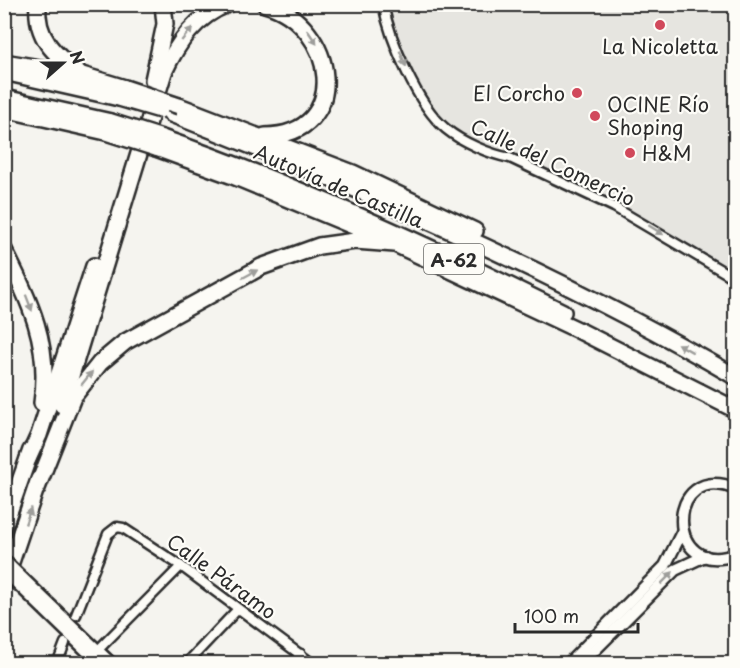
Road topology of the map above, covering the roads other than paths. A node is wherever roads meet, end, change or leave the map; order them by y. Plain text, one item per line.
1 (38, 4) edge
2 (163, 4) edge
3 (228, 4) edge
4 (266, 4) edge
5 (383, 4) edge
6 (4, 62) edge
7 (4, 72) edge
8 (82, 75) junction
9 (122, 93) junction
10 (4, 98) edge
11 (4, 109) edge
12 (175, 110) junction
13 (108, 127) junction
14 (263, 136) junction
15 (159, 143) junction
16 (395, 244) junction
17 (4, 250) edge
18 (735, 279) edge
19 (658, 333) junction
20 (735, 377) edge
21 (735, 408) edge
22 (28, 459) junction
23 (37, 488) junction
24 (735, 489) edge
25 (4, 526) edge
26 (682, 532) junction
27 (735, 554) edge
28 (705, 556) junction
29 (4, 560) edge
30 (181, 566) junction
31 (4, 571) edge
32 (4, 583) edge
33 (35, 595) junction
34 (238, 609) junction
35 (76, 615) dead end
36 (65, 643) dead end
37 (98, 650) junction
38 (301, 654) junction
39 (57, 663) edge
40 (100, 663) edge
41 (112, 663) edge
42 (186, 663) edge
43 (292, 663) edge
44 (313, 663) edge
45 (568, 663) edge
46 (582, 663) edge

1 - 8 highway
2 - 22 highway
23 -> 3 highway
4 -> 14 highway
5 -> 18 street, Calle del Comercio
6 - 8 highway
7 - 9 highway, Autovía de Castilla / A-62
8 - 9 highway
9 - 12 highway, Autovía de Castilla / A-62, bridge
10 - 13 highway, Autovía de Castilla / A-62
11 - 13 highway
12 - 14 highway
12 - 19 highway, Autovía de Castilla / A-62
13 - 15 highway, Autovía de Castilla / A-62, bridge
14 - 19 highway
15 - 16 highway
15 - 21 highway, Autovía de Castilla / A-62
16 - 21 highway
23 -> 16 highway
17 -> 22 highway
20 -> 19 highway, Autovía de Castilla / A-62
22 - 25 highway
32 -> 23 highway
24 - 26 street
26 - 28 street
26 - 45 street
27 - 28 street
46 -> 28 street
29 - 33 street, bridge
30 - 34 street, Calle Páramo
30 - 35 street, Calle Páramo
30 - 37 street
31 - 33 street, bridge
33 - 37 street
33 - 40 street
34 - 38 street, Calle Páramo
34 - 42 street
36 - 39 street
37 - 41 street
38 - 43 street
38 - 44 street, Calle Páramo

